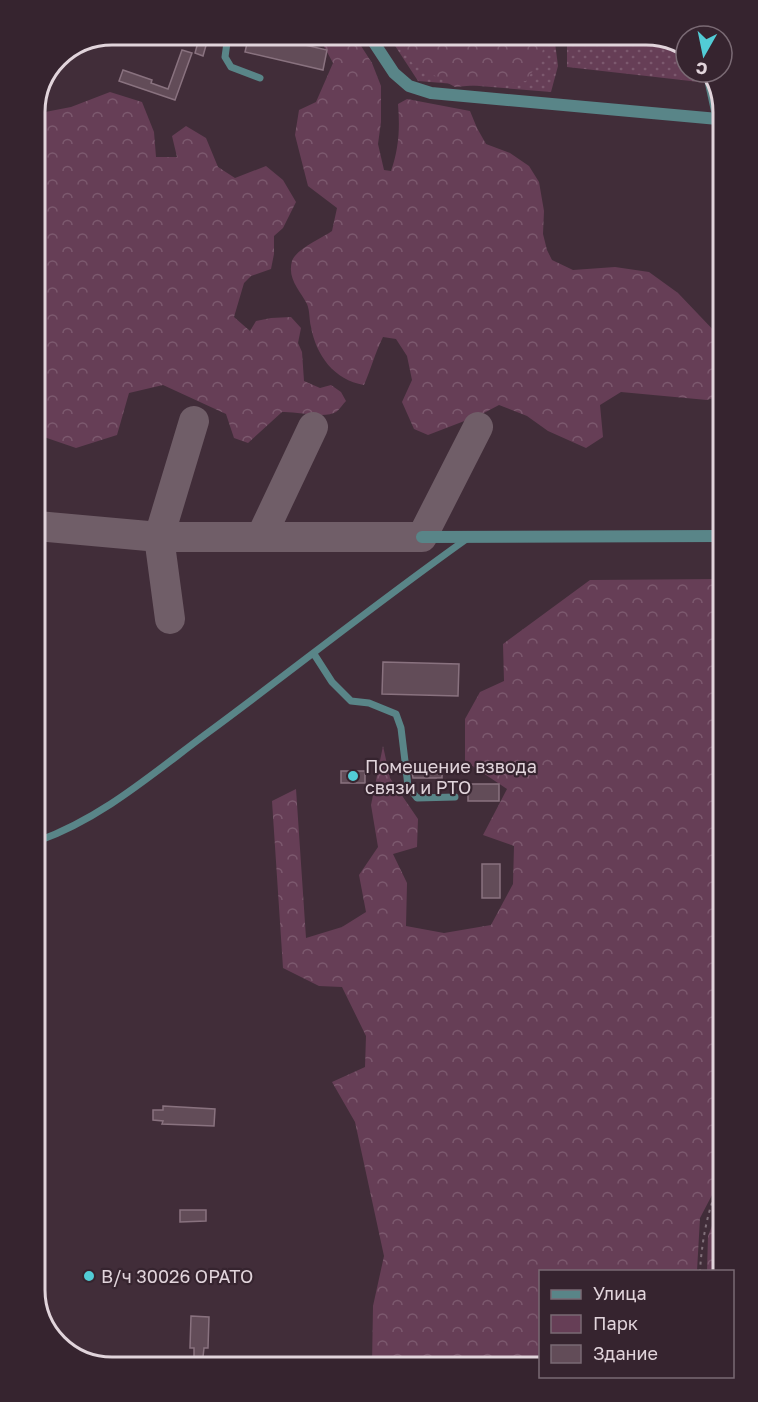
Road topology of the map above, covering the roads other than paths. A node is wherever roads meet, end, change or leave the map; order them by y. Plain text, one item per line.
1 (227, 45) edge
2 (375, 45) edge
3 (260, 78) dead end
4 (713, 118) edge
5 (713, 536) edge
6 (422, 537) dead end
7 (470, 537) junction
8 (314, 654) junction
9 (455, 797) dead end
10 (45, 838) edge

1 - 3 lane
2 - 4 street
5 - 7 street
6 - 7 street
7 - 8 lane
8 - 9 lane
8 - 10 lane

